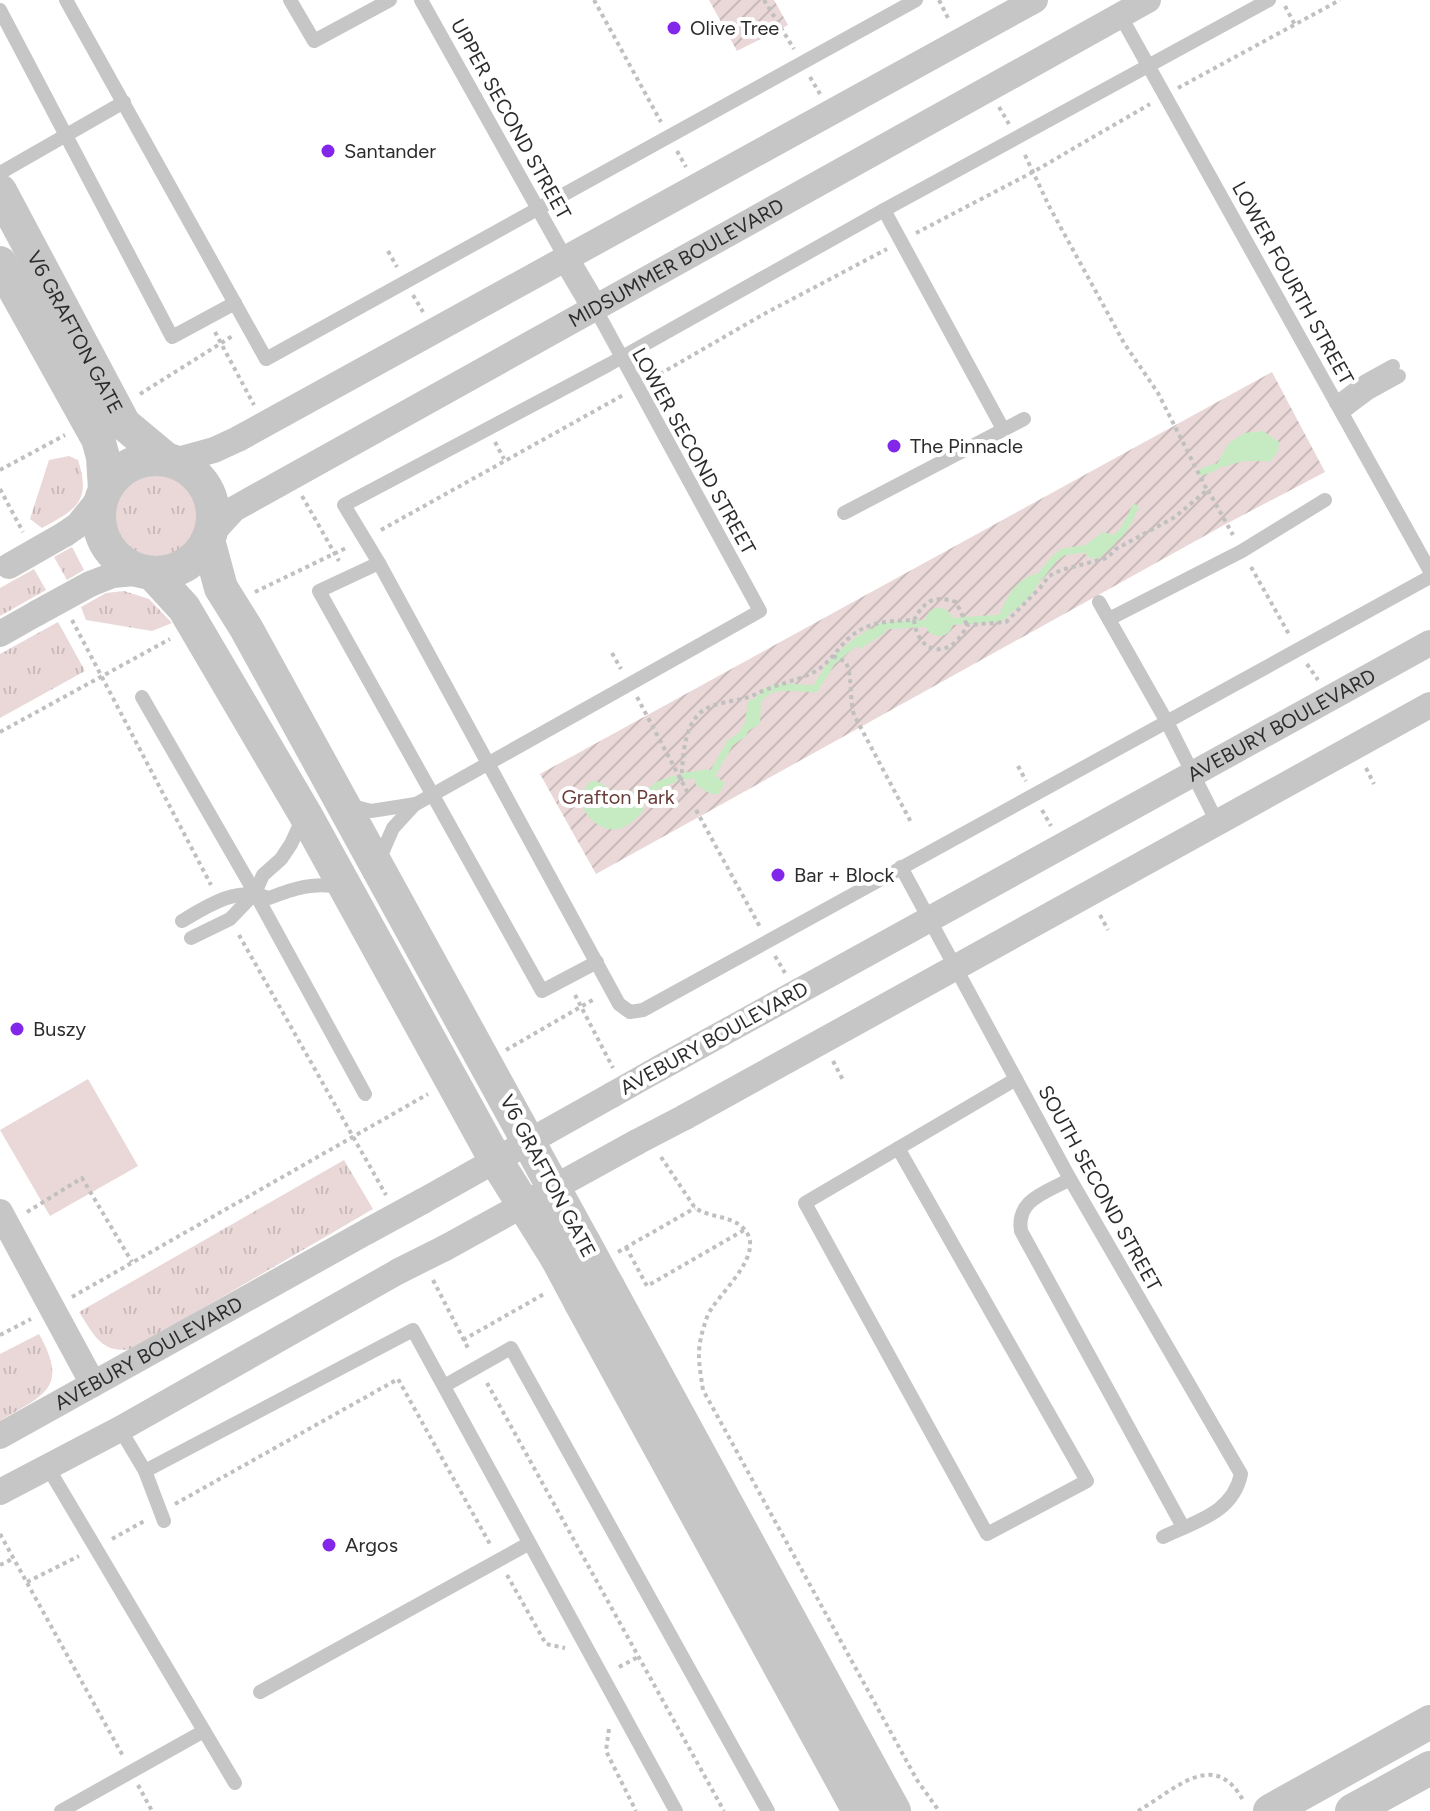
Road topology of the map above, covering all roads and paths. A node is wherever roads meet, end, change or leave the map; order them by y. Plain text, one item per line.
1 (66, 0) edge
2 (290, 0) edge
3 (390, 0) edge
4 (421, 0) edge
5 (594, 0) edge
6 (916, 0) edge
7 (1035, 0) edge
8 (1148, 0) edge
9 (1269, 0) edge
10 (1282, 0) edge
11 (1340, 0) edge
12 (0, 10) edge
13 (1120, 15) junction
14 (1295, 25) junction
15 (1149, 67) junction
16 (1165, 96) junction
17 (124, 102) junction
18 (67, 134) junction
19 (669, 136) junction
20 (1033, 172) junction
21 (0, 173) edge
22 (0, 191) edge
23 (538, 207) junction
24 (884, 210) junction
25 (901, 241) junction
26 (388, 251) dead end
27 (566, 259) junction
28 (0, 263) edge
29 (406, 281) junction
30 (235, 303) junction
31 (595, 308) junction
32 (206, 318) junction
33 (249, 327) junction
34 (434, 331) junction
35 (222, 342) junction
36 (620, 358) junction
37 (1396, 371) dead end
38 (637, 388) junction
39 (138, 395) dead end
40 (1339, 408) junction
41 (257, 411) dead end
42 (1024, 419) dead end
43 (488, 429) junction
44 (1003, 429) junction
45 (66, 434) dead end
46 (170, 460) junction
47 (504, 460) junction
48 (0, 470) edge
49 (0, 489) edge
50 (298, 489) dead end
51 (1207, 490) junction
52 (104, 492) junction
53 (1325, 500) dead end
54 (844, 513) dead end
55 (209, 537) junction
56 (365, 539) junction
57 (29, 542) dead end
58 (1242, 551) junction
59 (335, 553) junction
60 (379, 563) junction
61 (4, 569) edge
62 (149, 572) junction
63 (1430, 574) edge
64 (349, 577) junction
65 (250, 595) dead end
66 (1099, 602) dead end
67 (65, 609) dead end
68 (1276, 613) dead end
69 (1109, 619) junction
70 (914, 620) junction
71 (967, 625) junction
72 (0, 634) edge
73 (178, 635) dead end
74 (1430, 643) edge
75 (612, 653) dead end
76 (833, 656) junction
77 (101, 675) junction
78 (630, 684) junction
79 (142, 697) dead end
80 (1430, 705) edge
81 (1167, 722) junction
82 (0, 732) edge
83 (490, 764) junction
84 (1193, 774) junction
85 (681, 781) junction
86 (433, 795) junction
87 (689, 795) dead end
88 (340, 801) junction
89 (416, 804) junction
90 (305, 814) junction
91 (1217, 822) junction
92 (912, 824) dead end
93 (377, 867) junction
94 (901, 867) junction
95 (346, 887) junction
96 (255, 893) junction
97 (218, 899) junction
98 (230, 919) junction
99 (930, 919) junction
100 (182, 921) dead end
101 (191, 938) dead end
102 (597, 962) junction
103 (957, 966) junction
104 (566, 978) junction
105 (612, 989) junction
106 (580, 1006) junction
107 (506, 1050) dead end
108 (1016, 1079) junction
109 (615, 1086) junction
110 (430, 1092) dead end
111 (365, 1094) dead end
112 (355, 1137) junction
113 (529, 1140) junction
114 (646, 1144) junction
115 (898, 1148) junction
116 (495, 1159) junction
117 (1070, 1179) junction
118 (555, 1187) junction
119 (391, 1203) dead end
120 (524, 1205) junction
121 (3, 1218) edge
122 (744, 1230) junction
123 (626, 1247) dead end
124 (570, 1250) junction
125 (132, 1262) junction
126 (427, 1269) dead end
127 (595, 1295) junction
128 (72, 1297) dead end
129 (31, 1319) dead end
130 (0, 1335) edge
131 (478, 1367) junction
132 (93, 1384) junction
133 (444, 1386) junction
134 (120, 1429) junction
135 (0, 1436) edge
136 (47, 1466) junction
137 (145, 1471) junction
138 (0, 1492) edge
139 (161, 1517) junction
140 (1183, 1527) junction
141 (0, 1534) edge
142 (1163, 1537) dead end
143 (528, 1544) junction
144 (95, 1548) junction
145 (14, 1558) junction
146 (499, 1560) junction
147 (0, 1565) edge
148 (27, 1582) junction
149 (571, 1660) dead end
150 (260, 1692) dead end
151 (604, 1720) dead end
152 (1430, 1722) edge
153 (204, 1731) junction
154 (1430, 1768) edge
155 (131, 1771) junction
156 (235, 1783) dead end
157 (1278, 1806) edge
158 (858, 1809) edge
159 (61, 1811) edge
160 (152, 1811) edge
161 (636, 1811) edge
162 (676, 1811) edge
163 (724, 1811) edge
164 (768, 1811) edge
165 (894, 1811) edge
166 (939, 1811) edge
167 (1138, 1811) edge
168 (1249, 1811) edge
169 (1352, 1811) edge

1 - 17 lane
2 - 3 lane
4 - 23 lane, UPPER SECOND STREET
5 - 19 path
6 - 19 lane
7 - 27 street
8 - 13 street, MIDSUMMER BOULEVARD
9 - 15 lane
10 - 14 path
11 - 14 path
12 - 18 lane
13 - 15 lane, LOWER FOURTH STREET
13 - 31 street, MIDSUMMER BOULEVARD
14 - 16 path
15 - 16 lane, LOWER FOURTH STREET
15 - 24 lane
16 - 20 path
16 - 40 lane, LOWER FOURTH STREET
17 - 18 lane
17 - 30 lane
18 - 21 lane
18 - 32 lane
19 - 23 lane
20 - 25 path
20 - 51 path
22 - 46 street, V6 GRAFTON GATE
23 - 27 lane, UPPER SECOND STREET
23 - 29 lane
24 - 25 lane
24 - 36 lane
25 - 38 path
25 - 44 lane
26 - 29 path
27 - 31 street
27 - 34 street
28 - 52 street, V6 GRAFTON GATE
29 - 33 lane
29 - 34 path
30 - 32 lane
30 - 33 lane
31 - 36 lane, LOWER SECOND STREET
31 - 55 street, MIDSUMMER BOULEVARD
32 - 35 path
33 - 35 path
34 - 46 street
35 - 39 path
35 - 41 path
36 - 38 lane, LOWER SECOND STREET
36 - 43 lane
37 - 40 lane
38 - 47 path
38 - 78 lane, LOWER SECOND STREET
40 - 63 lane, LOWER FOURTH STREET
42 - 44 lane
43 - 47 path
43 - 56 lane
44 - 54 lane
45 - 48 path
46 - 52 street
46 - 55 street
47 - 56 path
49 - 57 path
50 - 59 path
51 - 58 path
51 - 71 path
52 - 61 street, bridge
52 - 62 street
53 - 58 lane
55 - 62 street
55 - 88 street, V6 GRAFTON GATE
56 - 59 path
56 - 60 lane
58 - 68 path
58 - 69 lane
59 - 64 path
59 - 65 path
60 - 64 lane
60 - 83 lane
62 - 72 street, bridge
62 - 90 street, V6 GRAFTON GATE
63 - 81 lane
64 - 86 lane
66 - 69 lane
67 - 77 path
69 - 81 lane
70 - 71 path
70 - 71 path
70 - 76 path
73 - 77 path
74 - 84 street, AVEBURY BOULEVARD
75 - 78 path
76 - 85 path
76 - 92 path
77 - 82 path
77 - 97 path
78 - 83 lane
78 - 85 path
79 - 96 lane
80 - 91 street
81 - 84 lane
81 - 94 lane
83 - 86 lane
83 - 102 lane
84 - 91 lane
84 - 99 street, AVEBURY BOULEVARD
85 - 87 path
86 - 89 lane
86 - 104 lane
88 - 89 lane
88 - 93 street, V6 GRAFTON GATE
89 - 93 lane
90 - 95 street, V6 GRAFTON GATE
90 - 96 lane
91 - 103 street
93 - 113 street, V6 GRAFTON GATE
94 - 99 lane, SOUTH SECOND STREET
94 - 105 lane
95 - 96 lane
95 - 116 street, V6 GRAFTON GATE
96 - 97 lane
96 - 98 lane
96 - 111 lane
97 - 100 lane
98 - 101 lane
98 - 112 path
99 - 103 lane, SOUTH SECOND STREET
99 - 109 street, AVEBURY BOULEVARD, bridge
102 - 104 lane
102 - 105 lane
103 - 108 lane, SOUTH SECOND STREET
103 - 114 street, bridge
104 - 106 path
105 - 106 path
106 - 107 path
106 - 109 path
108 - 115 lane
108 - 117 lane, SOUTH SECOND STREET
109 - 113 street, AVEBURY BOULEVARD
110 - 112 path
112 - 119 path
112 - 125 path
113 - 116 street, AVEBURY BOULEVARD
113 - 118 street, V6 GRAFTON GATE
114 - 118 street
114 - 122 path
115 - 115 lane
116 - 120 street, V6 GRAFTON GATE
116 - 132 street, AVEBURY BOULEVARD, bridge
117 - 140 lane
117 - 140 lane, SOUTH SECOND STREET
118 - 120 street
118 - 124 street, V6 GRAFTON GATE
120 - 124 street, V6 GRAFTON GATE
120 - 134 street, bridge
121 - 125 path
121 - 132 street
122 - 123 path
122 - 166 path
124 - 127 street, V6 GRAFTON GATE, bridge
125 - 128 path
126 - 131 path
127 - 158 street, V6 GRAFTON GATE
127 - 165 street, V6 GRAFTON GATE
129 - 130 path
131 - 133 lane
131 - 163 path
131 - 164 lane
132 - 135 street, AVEBURY BOULEVARD
133 - 137 lane
133 - 143 lane
134 - 136 street
134 - 137 lane
136 - 138 street
136 - 144 lane
137 - 139 lane
139 - 144 path
139 - 146 path
140 - 142 lane
141 - 145 path
143 - 146 lane
143 - 162 lane
144 - 148 path
144 - 153 lane
145 - 147 path
145 - 148 path
146 - 149 path
146 - 150 lane
148 - 155 path
151 - 161 path
152 - 157 street
153 - 155 lane
153 - 156 lane
154 - 169 street
155 - 159 lane
155 - 160 path
167 - 168 path

